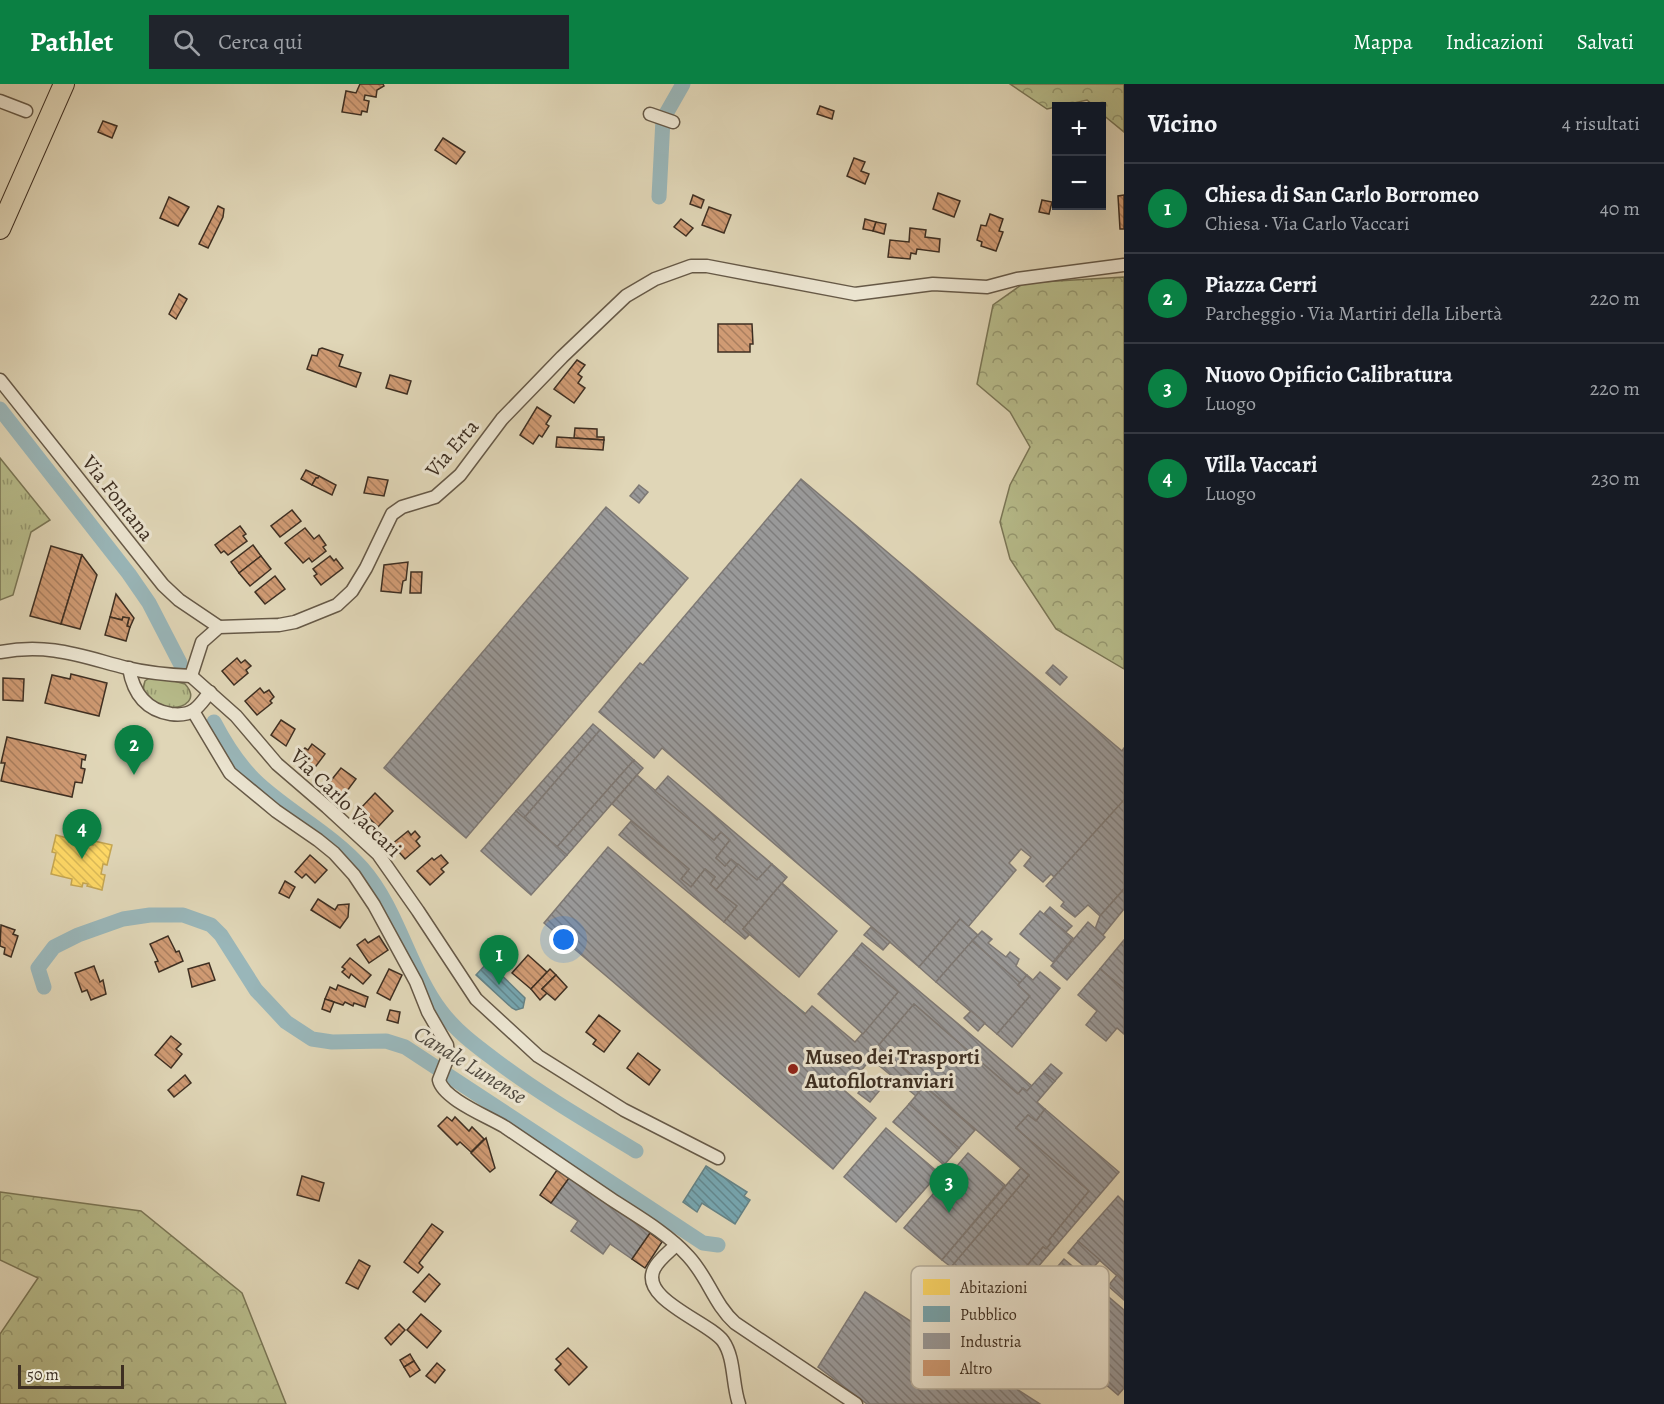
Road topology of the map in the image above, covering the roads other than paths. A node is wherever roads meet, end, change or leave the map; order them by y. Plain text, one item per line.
1 (64, 84) edge
2 (0, 101) edge
3 (26, 111) dead end
4 (651, 114) dead end
5 (673, 122) dead end
6 (0, 229) edge
7 (1124, 265) edge
8 (0, 380) edge
9 (219, 627) junction
10 (0, 652) edge
11 (129, 668) junction
12 (191, 676) junction
13 (210, 692) junction
14 (193, 711) junction
15 (718, 1158) dead end
16 (676, 1245) junction
17 (738, 1404) edge
18 (856, 1404) edge

1 - 6 main road
2 - 3 street
4 - 5 street
7 - 9 street, Via Erta
8 - 9 street, Via Fontana
9 - 12 street
10 - 11 street
11 - 12 street
11 - 14 street
12 - 13 street, Via Carlo Vaccari
13 - 14 street
13 - 15 street, Via Carlo Vaccari
14 - 16 street
16 - 17 street
16 - 18 street

